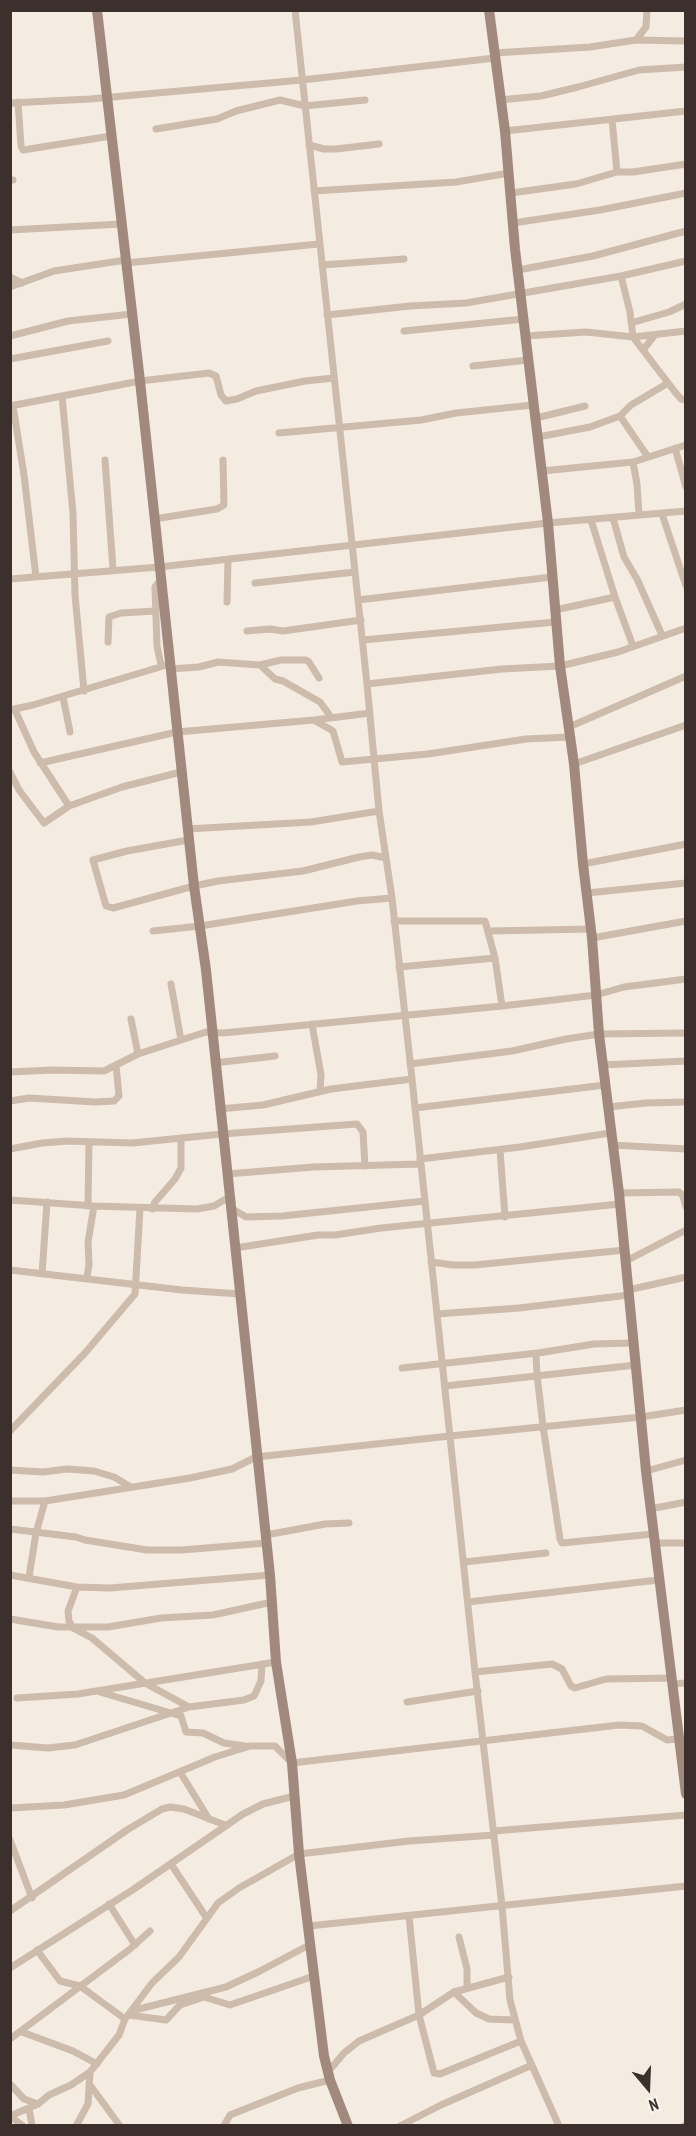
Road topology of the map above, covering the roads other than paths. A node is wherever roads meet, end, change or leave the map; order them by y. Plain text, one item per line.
1 (97, 10) edge
2 (295, 10) edge
3 (489, 10) edge
4 (647, 10) edge
5 (636, 40) junction
6 (686, 41) edge
7 (494, 56) junction
8 (686, 67) edge
9 (302, 80) junction
10 (108, 97) junction
11 (365, 100) dead end
12 (501, 100) junction
13 (14, 103) edge
14 (304, 106) junction
15 (686, 111) edge
16 (612, 119) junction
17 (156, 129) dead end
18 (505, 131) junction
19 (111, 136) junction
20 (379, 144) dead end
21 (309, 145) junction
22 (686, 164) edge
23 (617, 172) junction
24 (509, 173) junction
25 (314, 191) junction
26 (511, 193) junction
27 (686, 193) edge
28 (513, 223) junction
29 (121, 224) junction
30 (10, 230) edge
31 (686, 231) edge
32 (319, 244) junction
33 (404, 259) dead end
34 (686, 261) edge
35 (126, 262) junction
36 (322, 265) junction
37 (518, 270) junction
38 (621, 276) junction
39 (10, 277) edge
40 (22, 283) junction
41 (10, 287) edge
42 (520, 294) junction
43 (686, 304) edge
44 (132, 314) junction
45 (327, 315) junction
46 (524, 319) junction
47 (631, 322) junction
48 (404, 331) dead end
49 (686, 331) edge
50 (10, 336) edge
51 (526, 336) junction
52 (633, 336) junction
53 (654, 336) junction
54 (108, 342) dead end
55 (643, 350) junction
56 (10, 359) edge
57 (528, 360) junction
58 (473, 366) dead end
59 (334, 378) junction
60 (140, 381) junction
61 (668, 383) junction
62 (62, 396) junction
63 (686, 400) edge
64 (533, 405) junction
65 (12, 406) edge
66 (585, 406) dead end
67 (620, 416) junction
68 (536, 418) junction
69 (338, 426) junction
70 (279, 433) dead end
71 (538, 437) junction
72 (686, 445) edge
73 (675, 448) junction
74 (648, 457) junction
75 (105, 460) dead end
76 (223, 460) dead end
77 (633, 462) junction
78 (542, 471) junction
79 (686, 487) edge
80 (686, 511) edge
81 (662, 514) junction
82 (639, 515) junction
83 (614, 518) junction
84 (154, 519) junction
85 (591, 520) junction
86 (548, 523) junction
87 (353, 545) junction
88 (228, 559) junction
89 (159, 567) junction
90 (113, 569) junction
91 (356, 572) junction
92 (76, 573) junction
93 (36, 577) junction
94 (552, 577) junction
95 (10, 579) edge
96 (160, 580) junction
97 (255, 583) dead end
98 (686, 586) edge
99 (615, 597) junction
100 (358, 600) junction
101 (227, 602) dead end
102 (555, 610) junction
103 (156, 611) junction
104 (361, 620) junction
105 (555, 622) junction
106 (686, 628) edge
107 (247, 632) dead end
108 (662, 635) junction
109 (363, 640) junction
110 (108, 642) dead end
111 (633, 646) junction
112 (260, 664) junction
113 (167, 666) junction
114 (560, 666) junction
115 (686, 676) edge
116 (319, 678) dead end
117 (367, 684) junction
118 (84, 691) junction
119 (63, 697) junction
120 (13, 710) edge
121 (370, 713) junction
122 (331, 717) junction
123 (314, 720) junction
124 (686, 725) edge
125 (70, 732) dead end
126 (177, 732) junction
127 (569, 732) junction
128 (375, 758) junction
129 (40, 763) junction
130 (574, 764) junction
131 (10, 772) edge
132 (181, 772) junction
133 (69, 806) junction
134 (379, 811) junction
135 (188, 835) junction
136 (686, 844) edge
137 (386, 858) junction
138 (583, 864) junction
139 (686, 883) edge
140 (194, 886) junction
141 (587, 893) junction
142 (392, 898) junction
143 (394, 921) junction
144 (686, 921) edge
145 (200, 926) junction
146 (153, 931) dead end
147 (489, 931) junction
148 (592, 934) junction
149 (495, 958) junction
150 (399, 967) junction
151 (686, 979) edge
152 (171, 984) dead end
153 (596, 995) junction
154 (502, 1006) junction
155 (404, 1014) junction
156 (131, 1018) dead end
157 (312, 1024) junction
158 (686, 1032) edge
159 (211, 1033) junction
160 (599, 1034) junction
161 (181, 1040) junction
162 (138, 1054) junction
163 (275, 1056) dead end
164 (686, 1061) edge
165 (214, 1063) junction
166 (410, 1064) junction
167 (116, 1065) junction
168 (603, 1065) junction
169 (10, 1072) edge
170 (412, 1079) junction
171 (605, 1085) junction
172 (320, 1091) junction
173 (10, 1101) edge
174 (686, 1102) edge
175 (608, 1107) junction
176 (415, 1108) junction
177 (219, 1109) junction
178 (222, 1134) junction
179 (181, 1138) junction
180 (611, 1139) junction
181 (89, 1142) junction
182 (10, 1149) edge
183 (686, 1149) edge
184 (500, 1150) junction
185 (420, 1161) junction
186 (365, 1166) junction
187 (227, 1174) junction
188 (619, 1199) junction
189 (10, 1200) edge
190 (425, 1201) junction
191 (47, 1202) junction
192 (230, 1203) junction
193 (91, 1206) junction
194 (686, 1207) edge
195 (140, 1208) junction
196 (152, 1209) junction
197 (505, 1217) junction
198 (427, 1224) junction
199 (686, 1230) edge
200 (235, 1248) junction
201 (625, 1250) junction
202 (431, 1262) junction
203 (626, 1262) junction
204 (10, 1270) edge
205 (42, 1274) junction
206 (686, 1277) edge
207 (87, 1278) junction
208 (135, 1285) junction
209 (628, 1293) junction
210 (240, 1294) junction
211 (437, 1314) junction
212 (633, 1343) junction
213 (538, 1353) junction
214 (442, 1362) junction
215 (636, 1365) junction
216 (402, 1368) dead end
217 (537, 1375) junction
218 (445, 1386) junction
219 (686, 1410) edge
220 (641, 1417) junction
221 (543, 1426) junction
222 (10, 1431) edge
223 (450, 1436) junction
224 (256, 1458) junction
225 (686, 1460) edge
226 (10, 1470) edge
227 (646, 1471) junction
228 (131, 1487) junction
229 (10, 1501) edge
230 (45, 1501) junction
231 (686, 1502) edge
232 (650, 1509) junction
233 (349, 1523) dead end
234 (10, 1529) edge
235 (36, 1533) junction
236 (266, 1539) junction
237 (653, 1539) junction
238 (686, 1543) edge
239 (546, 1553) dead end
240 (464, 1562) junction
241 (10, 1575) edge
242 (270, 1575) junction
243 (29, 1577) junction
244 (658, 1580) junction
245 (77, 1587) junction
246 (272, 1602) junction
247 (468, 1602) junction
248 (10, 1619) edge
249 (74, 1628) junction
250 (276, 1662) junction
251 (262, 1664) junction
252 (475, 1672) junction
253 (672, 1681) junction
254 (145, 1683) junction
255 (686, 1683) edge
256 (98, 1691) junction
257 (478, 1691) junction
258 (17, 1698) dead end
259 (407, 1702) dead end
260 (189, 1707) junction
261 (174, 1713) junction
262 (484, 1740) junction
263 (679, 1740) junction
264 (10, 1745) edge
265 (250, 1746) junction
266 (292, 1763) junction
267 (180, 1772) junction
268 (685, 1787) edge
269 (294, 1796) junction
270 (10, 1808) edge
271 (686, 1815) edge
272 (209, 1819) junction
273 (225, 1826) junction
274 (494, 1833) junction
275 (10, 1840) edge
276 (299, 1854) junction
277 (171, 1864) junction
278 (686, 1886) edge
279 (32, 1898) junction
280 (109, 1904) junction
281 (502, 1906) junction
282 (10, 1911) edge
283 (409, 1916) junction
284 (206, 1917) junction
285 (309, 1926) junction
286 (150, 1930) dead end
287 (459, 1937) dead end
288 (311, 1944) junction
289 (135, 1945) junction
290 (37, 1950) junction
291 (10, 1968) edge
292 (314, 1976) junction
293 (509, 1977) junction
294 (80, 1986) junction
295 (467, 1988) junction
296 (454, 1992) junction
297 (419, 2014) junction
298 (128, 2015) junction
299 (514, 2020) junction
300 (22, 2032) junction
301 (10, 2039) edge
302 (521, 2041) junction
303 (97, 2064) junction
304 (532, 2065) junction
305 (90, 2072) junction
306 (329, 2076) junction
307 (10, 2084) edge
308 (90, 2085) junction
309 (38, 2104) junction
310 (29, 2108) junction
311 (10, 2116) edge
312 (23, 2126) edge
313 (32, 2126) edge
314 (76, 2126) edge
315 (120, 2126) edge
316 (224, 2126) edge
317 (348, 2126) edge
318 (400, 2126) edge
319 (559, 2126) edge

1 - 10 street
2 - 9 street
3 - 7 street
4 - 5 street
5 - 6 street
5 - 7 street
7 - 9 street
7 - 12 street
8 - 12 street
9 - 10 street
9 - 14 street
10 - 13 street
10 - 19 street
11 - 14 street
12 - 18 street
13 - 19 street
14 - 17 street
14 - 21 street
15 - 16 street
16 - 18 street
16 - 23 street
18 - 24 street
19 - 29 street
20 - 21 street
21 - 25 street
22 - 23 street
23 - 26 street
24 - 25 street
24 - 26 street
25 - 32 street
26 - 28 street
27 - 28 street
28 - 37 street
29 - 30 street
29 - 35 street
31 - 37 street
32 - 35 street
32 - 36 street
33 - 36 street
34 - 38 street
35 - 40 street
35 - 44 street
36 - 45 street
37 - 42 street
38 - 42 street
38 - 47 street
39 - 40 street
40 - 41 street
42 - 45 street
42 - 46 street
43 - 47 street
44 - 50 street
44 - 60 street
45 - 59 street
46 - 48 street
46 - 51 street
47 - 52 street
49 - 53 street
51 - 52 street
51 - 57 street
52 - 53 street
52 - 55 street
53 - 55 street
54 - 56 street
55 - 61 street
57 - 58 street
57 - 64 street
59 - 60 street
59 - 69 street
60 - 62 street
60 - 84 street
61 - 63 street
61 - 67 street
62 - 65 street
62 - 92 street
64 - 68 street
64 - 69 street
65 - 93 street
66 - 68 street
67 - 71 street
67 - 74 street
68 - 71 street
69 - 70 street
69 - 87 street
71 - 78 street
72 - 73 street
73 - 74 street
73 - 79 street
74 - 77 street
75 - 90 street
76 - 84 street
77 - 78 street
77 - 82 street
78 - 86 street
80 - 81 street
81 - 82 street
81 - 98 street
82 - 83 street
83 - 85 street
83 - 108 street
84 - 89 street
85 - 86 street
85 - 99 street
86 - 87 street
86 - 94 street
87 - 88 street
87 - 91 street
88 - 89 street
88 - 101 street
89 - 90 street
89 - 96 street
90 - 92 street
91 - 97 street
91 - 100 street
92 - 93 street
92 - 118 street
93 - 95 street
94 - 100 street
94 - 102 street
96 - 103 street
96 - 113 street
99 - 102 street
99 - 111 street
100 - 104 street
102 - 105 street
103 - 110 street
103 - 113 street
104 - 107 street
104 - 109 street
105 - 109 street
105 - 114 street
106 - 108 street
108 - 111 street
109 - 117 street
111 - 114 street
112 - 113 street
112 - 116 street
112 - 122 street
113 - 118 street
113 - 126 street
114 - 117 street
114 - 127 street
115 - 127 street
117 - 121 street
118 - 119 street
119 - 120 street
119 - 125 street
120 - 129 street
121 - 122 street
121 - 128 street
122 - 123 street
123 - 126 street
123 - 128 street
124 - 130 street
126 - 129 street
126 - 132 street
127 - 128 street
127 - 130 street
128 - 134 street
129 - 133 street
130 - 138 street
131 - 133 street
132 - 133 street
132 - 135 street
134 - 135 street
134 - 137 street
135 - 140 street
135 - 140 street
136 - 138 street
137 - 140 street
137 - 142 street
138 - 141 street
139 - 141 street
140 - 145 street
141 - 148 street
142 - 143 street
142 - 145 street
143 - 147 street
143 - 150 street
144 - 148 street
145 - 146 street
145 - 159 street
147 - 148 street
147 - 149 street
148 - 153 street
149 - 150 street
149 - 154 street
150 - 155 street
151 - 153 street
152 - 161 street
153 - 154 street
153 - 160 street
154 - 155 street
155 - 157 street
155 - 166 street
156 - 162 street
157 - 159 street
157 - 172 street
158 - 160 street
159 - 161 street
159 - 165 street
160 - 166 street
160 - 168 street
161 - 162 street
162 - 167 street
163 - 165 street
164 - 168 street
165 - 177 street
166 - 170 street
167 - 169 street
167 - 173 street
168 - 171 street
170 - 172 street
170 - 176 street
171 - 175 street
171 - 176 street
172 - 177 street
174 - 175 street
175 - 180 street
176 - 185 street
177 - 178 street
178 - 179 street
178 - 186 street
178 - 187 street
179 - 181 street
179 - 196 street
180 - 183 street
180 - 184 street
180 - 188 street
181 - 182 street
181 - 193 street
184 - 185 street
184 - 197 street
185 - 186 street
185 - 190 street
186 - 187 street
187 - 192 street
188 - 194 street
188 - 197 street
188 - 201 street
189 - 191 street
190 - 192 street
190 - 198 street
191 - 193 street
191 - 205 street
192 - 196 street
192 - 200 street
193 - 195 street
193 - 207 street
195 - 196 street
195 - 208 street
197 - 198 street
198 - 200 street
198 - 202 street
199 - 203 street
200 - 210 street
201 - 202 street
201 - 203 street
202 - 211 street
203 - 209 street
204 - 205 street
205 - 207 street
206 - 209 street
207 - 208 street
208 - 210 street
208 - 222 street
209 - 211 street
209 - 212 street
210 - 224 street
211 - 214 street
212 - 213 street
212 - 215 street
213 - 214 street
213 - 217 street
214 - 216 street
214 - 218 street
215 - 217 street
215 - 220 street
217 - 218 street
217 - 221 street
218 - 223 street
219 - 220 street
220 - 221 street
220 - 227 street
221 - 223 street
221 - 237 street
223 - 224 street
223 - 240 street
224 - 228 street
224 - 236 street
225 - 227 street
226 - 228 street
227 - 232 street
228 - 230 street
229 - 230 street
230 - 235 street
231 - 232 street
232 - 237 street
233 - 236 street
234 - 235 street
235 - 236 street
235 - 243 street
236 - 242 street
237 - 238 street
237 - 244 street
239 - 240 street
240 - 247 street
241 - 243 street
242 - 245 street
242 - 246 street
243 - 245 street
244 - 247 street
244 - 253 street
245 - 249 street
246 - 249 street
246 - 250 street
247 - 252 street
248 - 249 street
249 - 254 street
250 - 251 street
250 - 266 street
251 - 254 street
251 - 260 street
252 - 253 street
252 - 257 street
253 - 255 street
253 - 263 street
254 - 256 street
254 - 260 street
256 - 258 street
256 - 261 street
257 - 259 street
257 - 262 street
260 - 261 street
261 - 264 street
261 - 265 street
262 - 263 street
262 - 266 street
262 - 274 street
263 - 268 street
265 - 266 street
265 - 267 street
266 - 269 street
267 - 270 street
267 - 272 street
269 - 273 street
269 - 276 street
271 - 274 street
272 - 273 street
272 - 279 street
273 - 277 street
274 - 276 street
274 - 281 street
275 - 279 street
276 - 284 street
276 - 285 street
277 - 280 street
277 - 284 street
278 - 281 street
279 - 282 street
280 - 289 street
280 - 290 street
281 - 283 street
281 - 293 street
283 - 285 street
283 - 297 street
284 - 298 street
285 - 288 street
286 - 289 street
287 - 295 street
288 - 292 street
288 - 298 street
289 - 294 street
290 - 291 street
290 - 294 street
292 - 298 street
292 - 306 street
293 - 295 street
293 - 299 street
294 - 298 street
294 - 300 street
295 - 296 street
296 - 297 street
296 - 299 street
297 - 302 street
297 - 306 street
298 - 303 street
299 - 302 street
300 - 301 street
300 - 303 street
302 - 304 street
303 - 305 street
304 - 318 street
304 - 319 street
305 - 308 street
305 - 309 street
306 - 316 street
306 - 317 street
307 - 309 street
308 - 314 street
308 - 315 street
309 - 310 street
310 - 311 street
310 - 313 street
311 - 312 street

